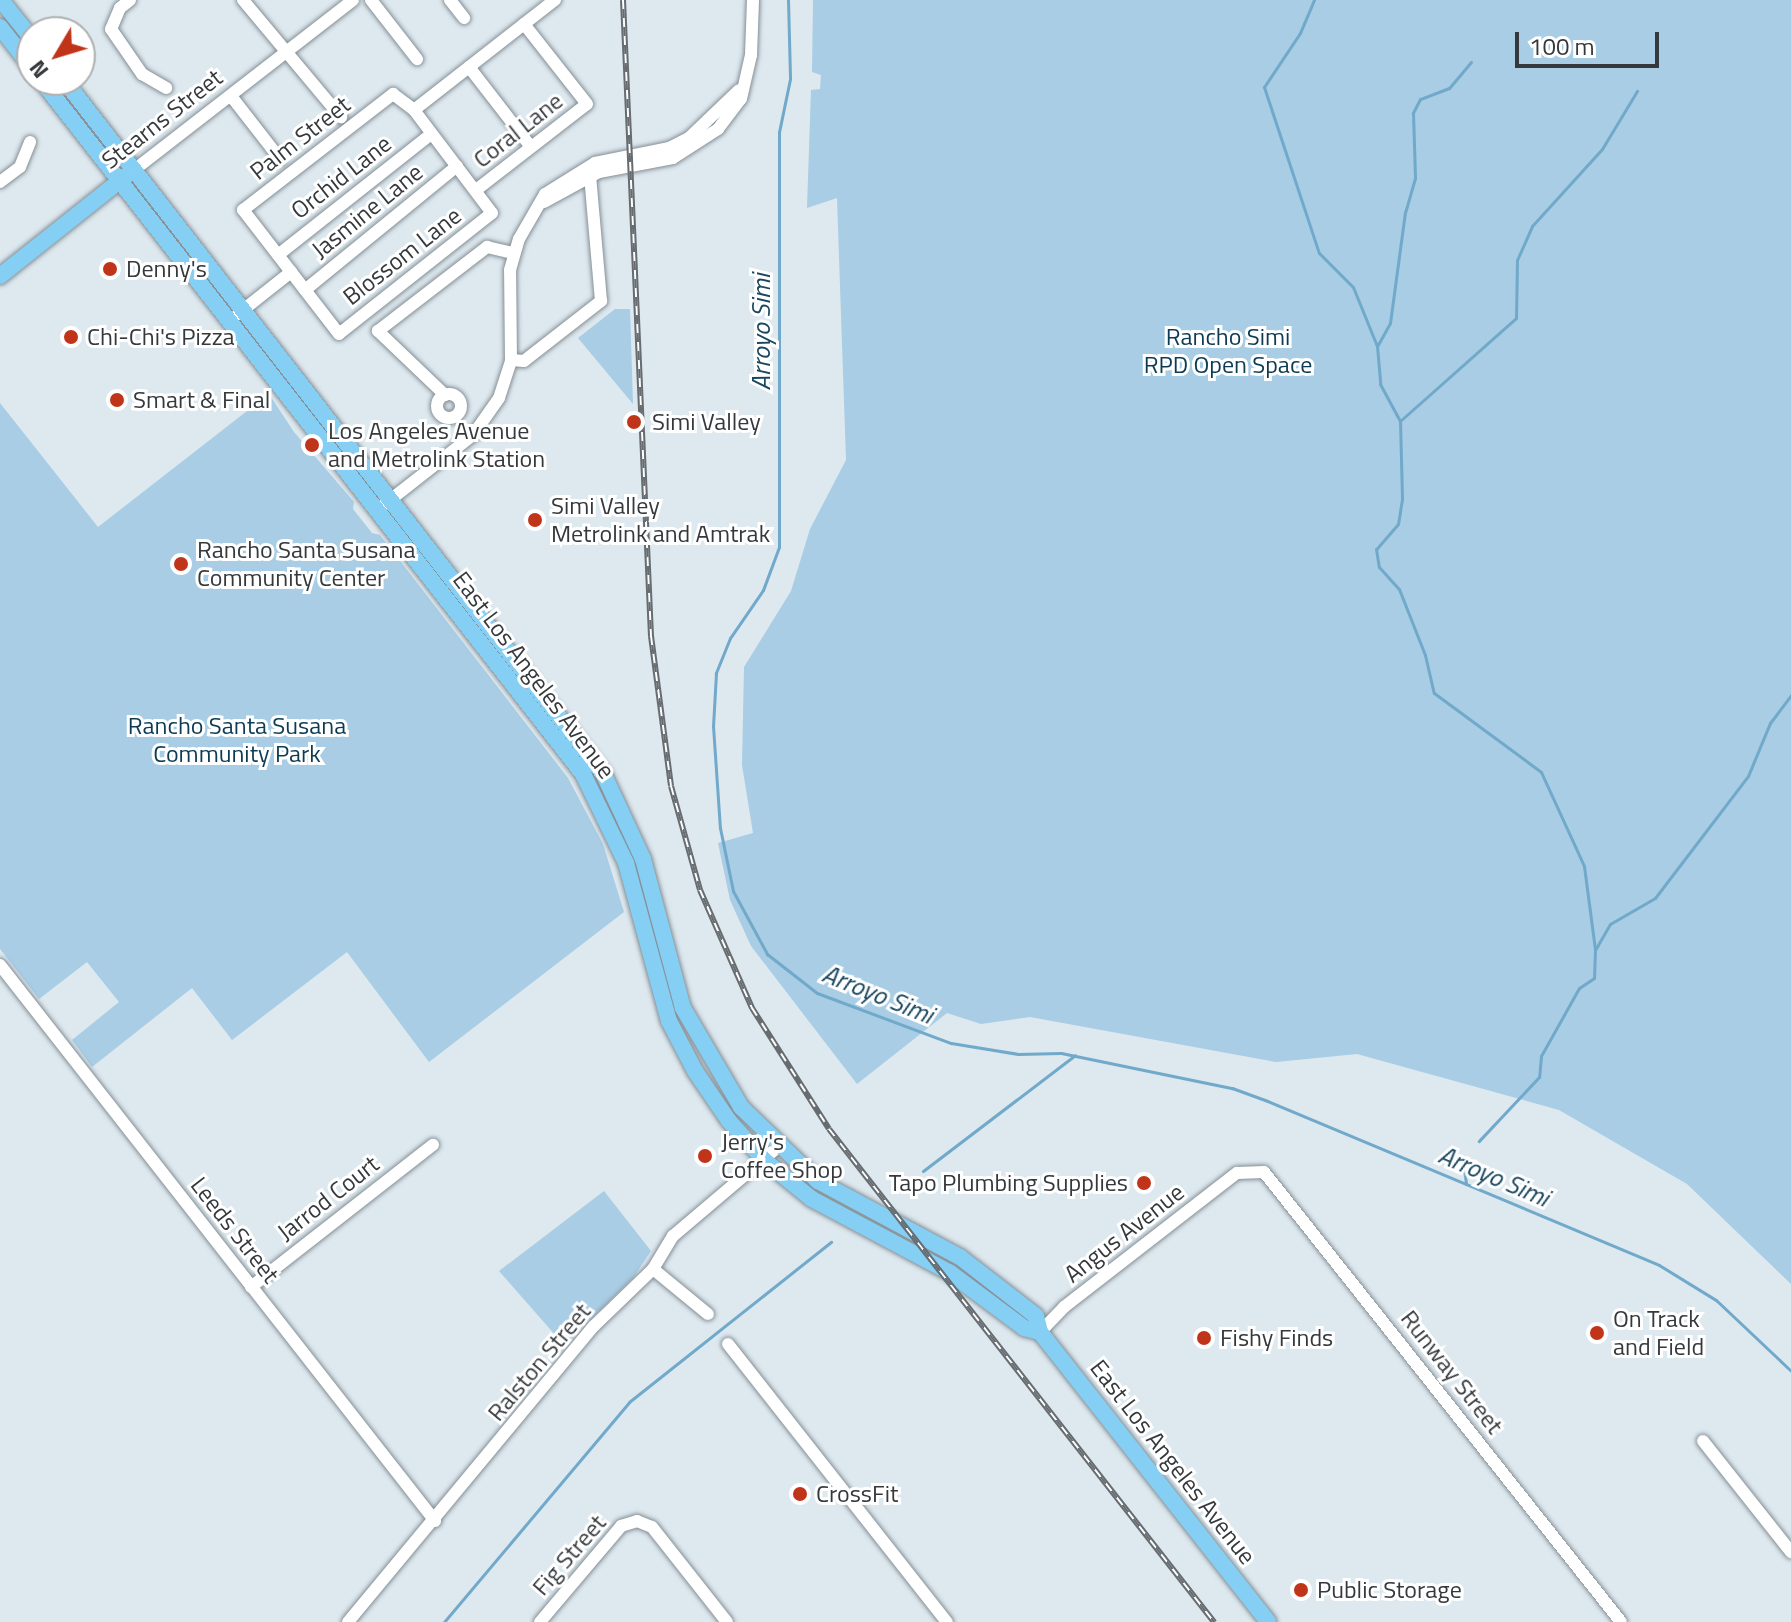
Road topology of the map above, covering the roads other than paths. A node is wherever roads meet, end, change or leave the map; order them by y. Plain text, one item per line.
1 (1, 0) edge
2 (130, 0) edge
3 (243, 0) edge
4 (353, 0) edge
5 (371, 0) edge
6 (450, 0) edge
7 (555, 0) edge
8 (753, 0) edge
9 (464, 18) dead end
10 (16, 19) edge
11 (524, 24) junction
12 (0, 27) edge
13 (16, 48) edge
14 (287, 52) junction
15 (417, 59) dead end
16 (469, 67) junction
17 (166, 88) dead end
18 (739, 90) junction
19 (54, 96) edge
20 (76, 96) edge
21 (231, 96) junction
22 (414, 110) junction
23 (341, 117) dead end
24 (431, 134) junction
25 (30, 142) dead end
26 (531, 147) junction
27 (280, 159) dead end
28 (457, 166) junction
29 (134, 170) junction
30 (590, 176) junction
31 (120, 181) junction
32 (0, 182) edge
33 (476, 190) junction
34 (544, 202) junction
35 (514, 253) junction
36 (278, 255) junction
37 (291, 272) junction
38 (0, 276) edge
39 (305, 290) junction
40 (236, 316) junction
41 (339, 334) joint
42 (511, 360) junction
43 (473, 435) junction
44 (384, 504) junction
45 (0, 965) edge
46 (433, 1145) dead end
47 (778, 1147) junction
48 (765, 1161) junction
49 (1237, 1173) joint
50 (653, 1269) junction
51 (251, 1287) junction
52 (708, 1314) dead end
53 (1040, 1332) junction
54 (728, 1344) dead end
55 (1703, 1441) dead end
56 (435, 1521) junction
57 (1791, 1552) edge
58 (722, 1620) edge
59 (348, 1622) edge
60 (540, 1622) edge
61 (947, 1622) edge
62 (1268, 1622) edge
63 (1621, 1622) edge

1 - 10 main road
2 - 17 street
3 - 14 street
4 - 14 street, Stearns Street
5 - 15 street
6 - 9 street
7 - 11 street
8 - 18 street
11 - 16 street
11 - 26 street, Coral Lane
12 - 13 main road
14 - 21 street, Stearns Street
14 - 23 street
16 - 22 street
16 - 26 street
18 - 30 street
18 - 34 street
19 - 31 main road, East Los Angeles Avenue
20 - 29 main road, East Los Angeles Avenue
21 - 27 street
21 - 29 street, Stearns Street
22 - 24 street
22 - 36 street, Palm Street
24 - 28 street
24 - 36 street, Orchid Lane
25 - 32 street
26 - 33 street, Coral Lane
28 - 33 street
28 - 39 street, Jasmine Lane
29 - 31 main road, Stearns Street
29 - 40 main road, East Los Angeles Avenue
30 - 34 street
30 - 42 street
31 - 38 main road, Stearns Street
31 - 40 main road, East Los Angeles Avenue
33 - 41 street, Blossom Lane
34 - 35 street
35 - 42 street
35 - 43 street
36 - 37 street, Palm Street
37 - 39 street, Palm Street
37 - 40 street
39 - 41 street, Palm Street
40 - 44 main road, East Los Angeles Avenue
42 - 43 street
43 - 44 street
44 - 47 main road, East Los Angeles Avenue
44 - 48 main road, East Los Angeles Avenue
45 - 51 street, Leeds Street
46 - 51 street, Jarrod Court
47 - 48 street, Ralston Street
47 - 53 main road, East Los Angeles Avenue
48 - 50 street, Ralston Street
48 - 53 main road, East Los Angeles Avenue
49 - 53 street, Angus Avenue
49 - 63 street, Runway Street
50 - 52 street
50 - 56 street, Ralston Street
51 - 56 street, Leeds Street
53 - 62 main road, East Los Angeles Avenue
54 - 61 street
55 - 57 street
56 - 59 street, Ralston Street
58 - 60 street, Fig Street

